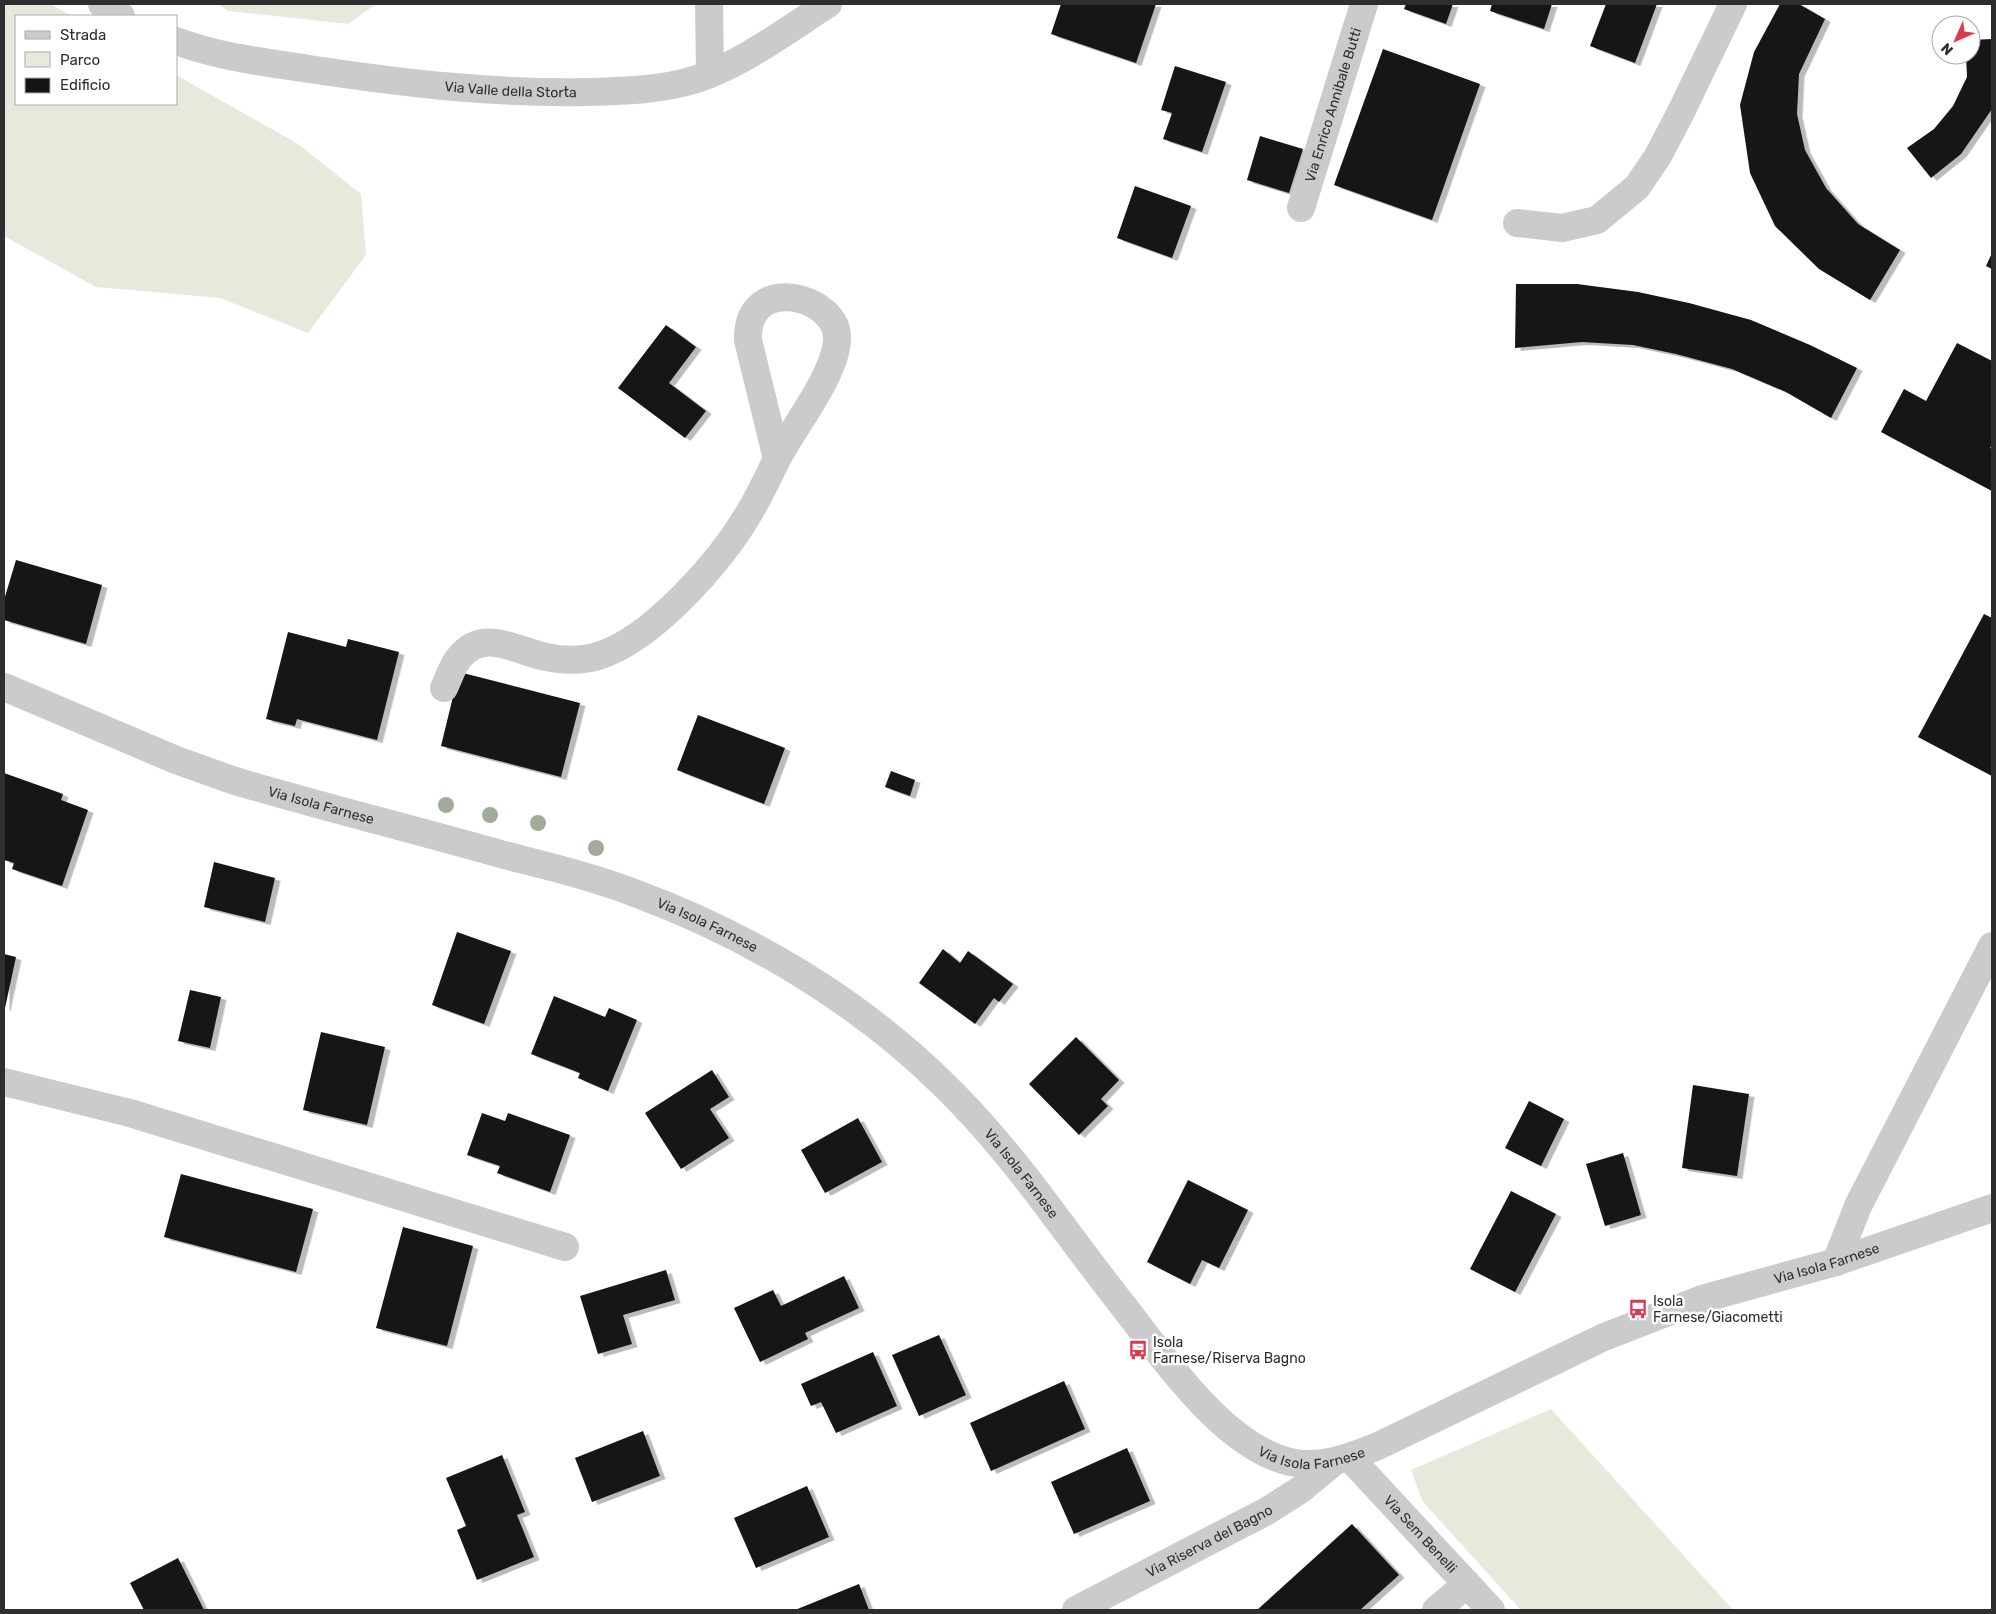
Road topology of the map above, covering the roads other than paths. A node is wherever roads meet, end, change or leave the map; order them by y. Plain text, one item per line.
1 (102, 4) edge
2 (708, 4) edge
3 (828, 4) edge
4 (1364, 4) edge
5 (1733, 4) edge
6 (119, 15) edge
7 (178, 42) edge
8 (710, 74) junction
9 (1301, 208) dead end
10 (1517, 223) dead end
11 (777, 459) junction
12 (4, 687) edge
13 (444, 688) dead end
14 (1992, 946) edge
15 (4, 1082) edge
16 (1992, 1208) edge
17 (565, 1247) dead end
18 (1836, 1262) junction
19 (1342, 1459) junction
20 (1467, 1584) junction
21 (1076, 1610) edge
22 (1436, 1610) edge
23 (1491, 1610) edge

1 - 6 street
2 - 8 street
3 - 8 street, Via Valle della Storta
4 - 9 street, Via Enrico Annibale Butti
5 - 10 street
7 - 8 street, Via Valle della Storta
11 - 11 street
11 - 13 street
12 - 19 street, Via Isola Farnese
14 - 18 street
15 - 17 street
16 - 18 street, Via Isola Farnese
18 - 19 street, Via Isola Farnese
19 - 20 street, Via Sem Benelli
19 - 21 street, Via Riserva del Bagno
20 - 22 street
20 - 23 street, Via Sem Benelli

